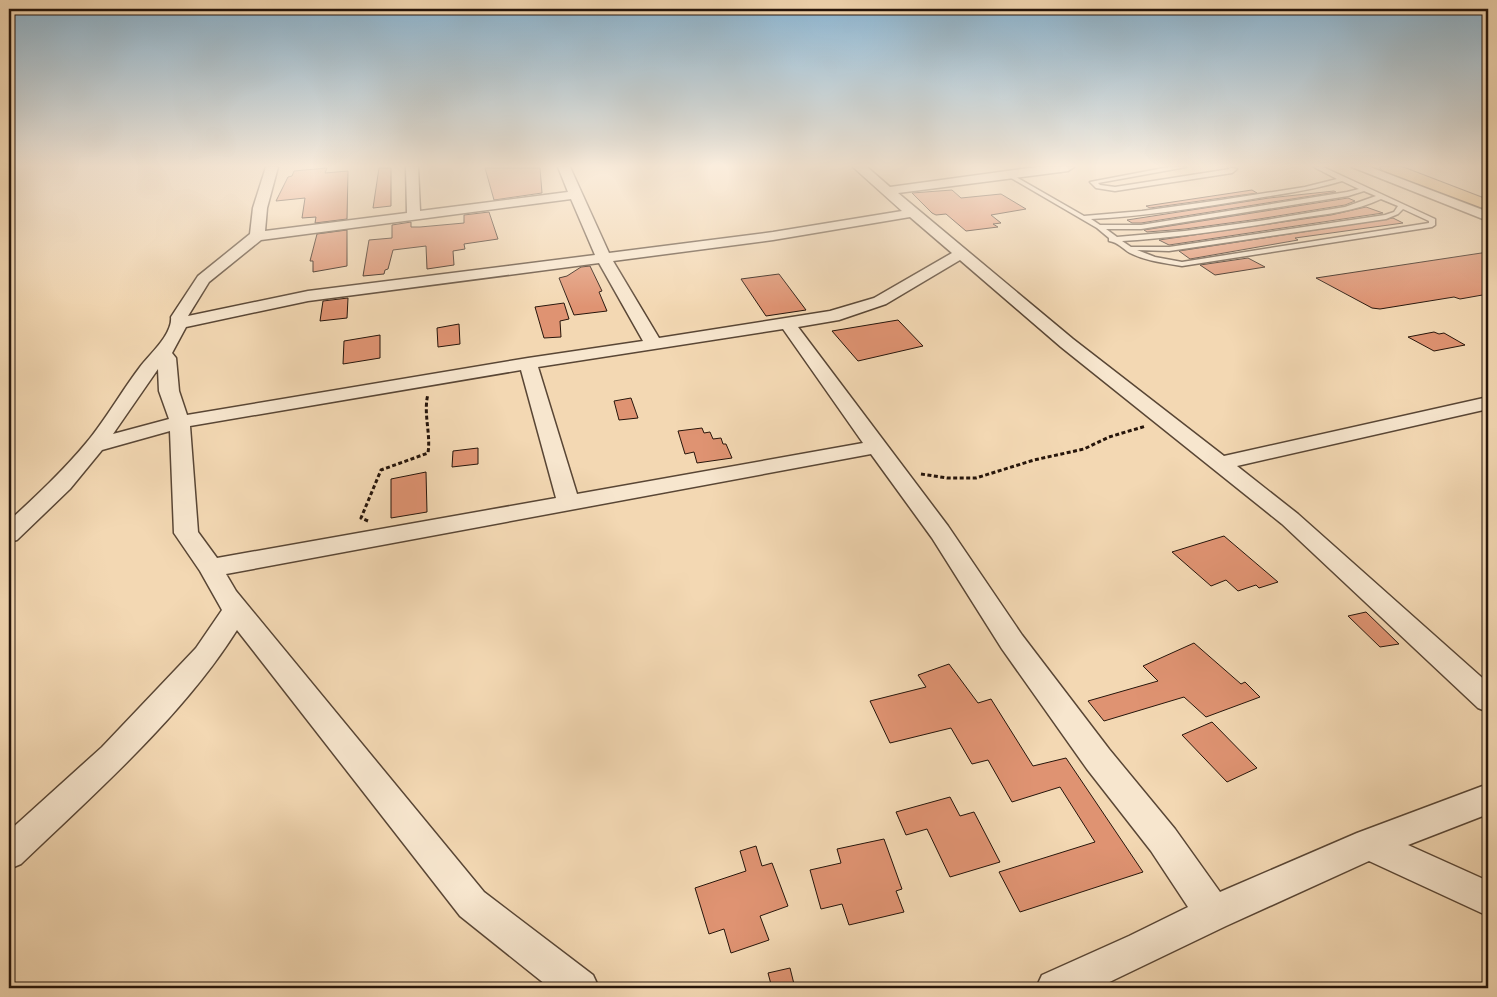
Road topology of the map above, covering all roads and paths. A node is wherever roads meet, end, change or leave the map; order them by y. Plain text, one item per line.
1 (912, 213) edge
2 (259, 214) edge
3 (433, 214) edge
4 (583, 214) edge
5 (909, 214) edge
6 (1074, 214) edge
7 (1135, 214) edge
8 (1225, 214) edge
9 (1314, 214) edge
10 (1394, 214) edge
11 (1419, 214) edge
12 (414, 216) joint
13 (1082, 218) junction
14 (1099, 227) junction
15 (256, 236) junction
16 (1112, 239) junction
17 (1127, 248) junction
18 (962, 253) junction
19 (603, 258) junction
20 (180, 322) junction
21 (787, 323) junction
22 (654, 345) junction
23 (162, 354) junction
24 (528, 363) junction
25 (442, 377) junction
26 (1488, 403) edge
27 (1163, 421) junction
28 (180, 422) junction
29 (96, 446) junction
30 (876, 448) junction
31 (1219, 464) junction
32 (894, 469) junction
33 (568, 502) junction
34 (398, 533) junction
35 (9, 534) edge
36 (210, 568) junction
37 (236, 610) junction
38 (1488, 700) edge
39 (1488, 799) edge
40 (1369, 844) junction
41 (9, 853) edge
42 (1488, 899) edge
43 (1213, 913) junction
44 (580, 988) edge
45 (1055, 988) edge

1 - 18 street
2 - 15 street
3 - 12 street
4 - 19 street
5 - 19 street
6 - 13 lane
7 - 13 lane
8 - 14 lane
9 - 16 lane
10 - 17 lane
11 - 17 lane
12 - 15 street
13 - 14 lane
14 - 16 lane
15 - 20 street
16 - 17 lane
18 - 21 street
18 - 27 street
19 - 20 street
19 - 22 street
20 - 23 street
21 - 22 street
21 - 30 street
22 - 24 street
23 - 28 street
23 - 29 street
24 - 25 street
24 - 33 street
25 - 28 street
25 - 34 path
26 - 31 street
27 - 31 street
27 - 32 path
28 - 29 street
28 - 36 street
29 - 35 street
30 - 32 street
30 - 33 street
31 - 38 street
32 - 43 street
33 - 34 street
34 - 36 street
36 - 37 street
37 - 41 street
37 - 44 street
39 - 40 street
40 - 42 street
40 - 43 street
43 - 45 street

